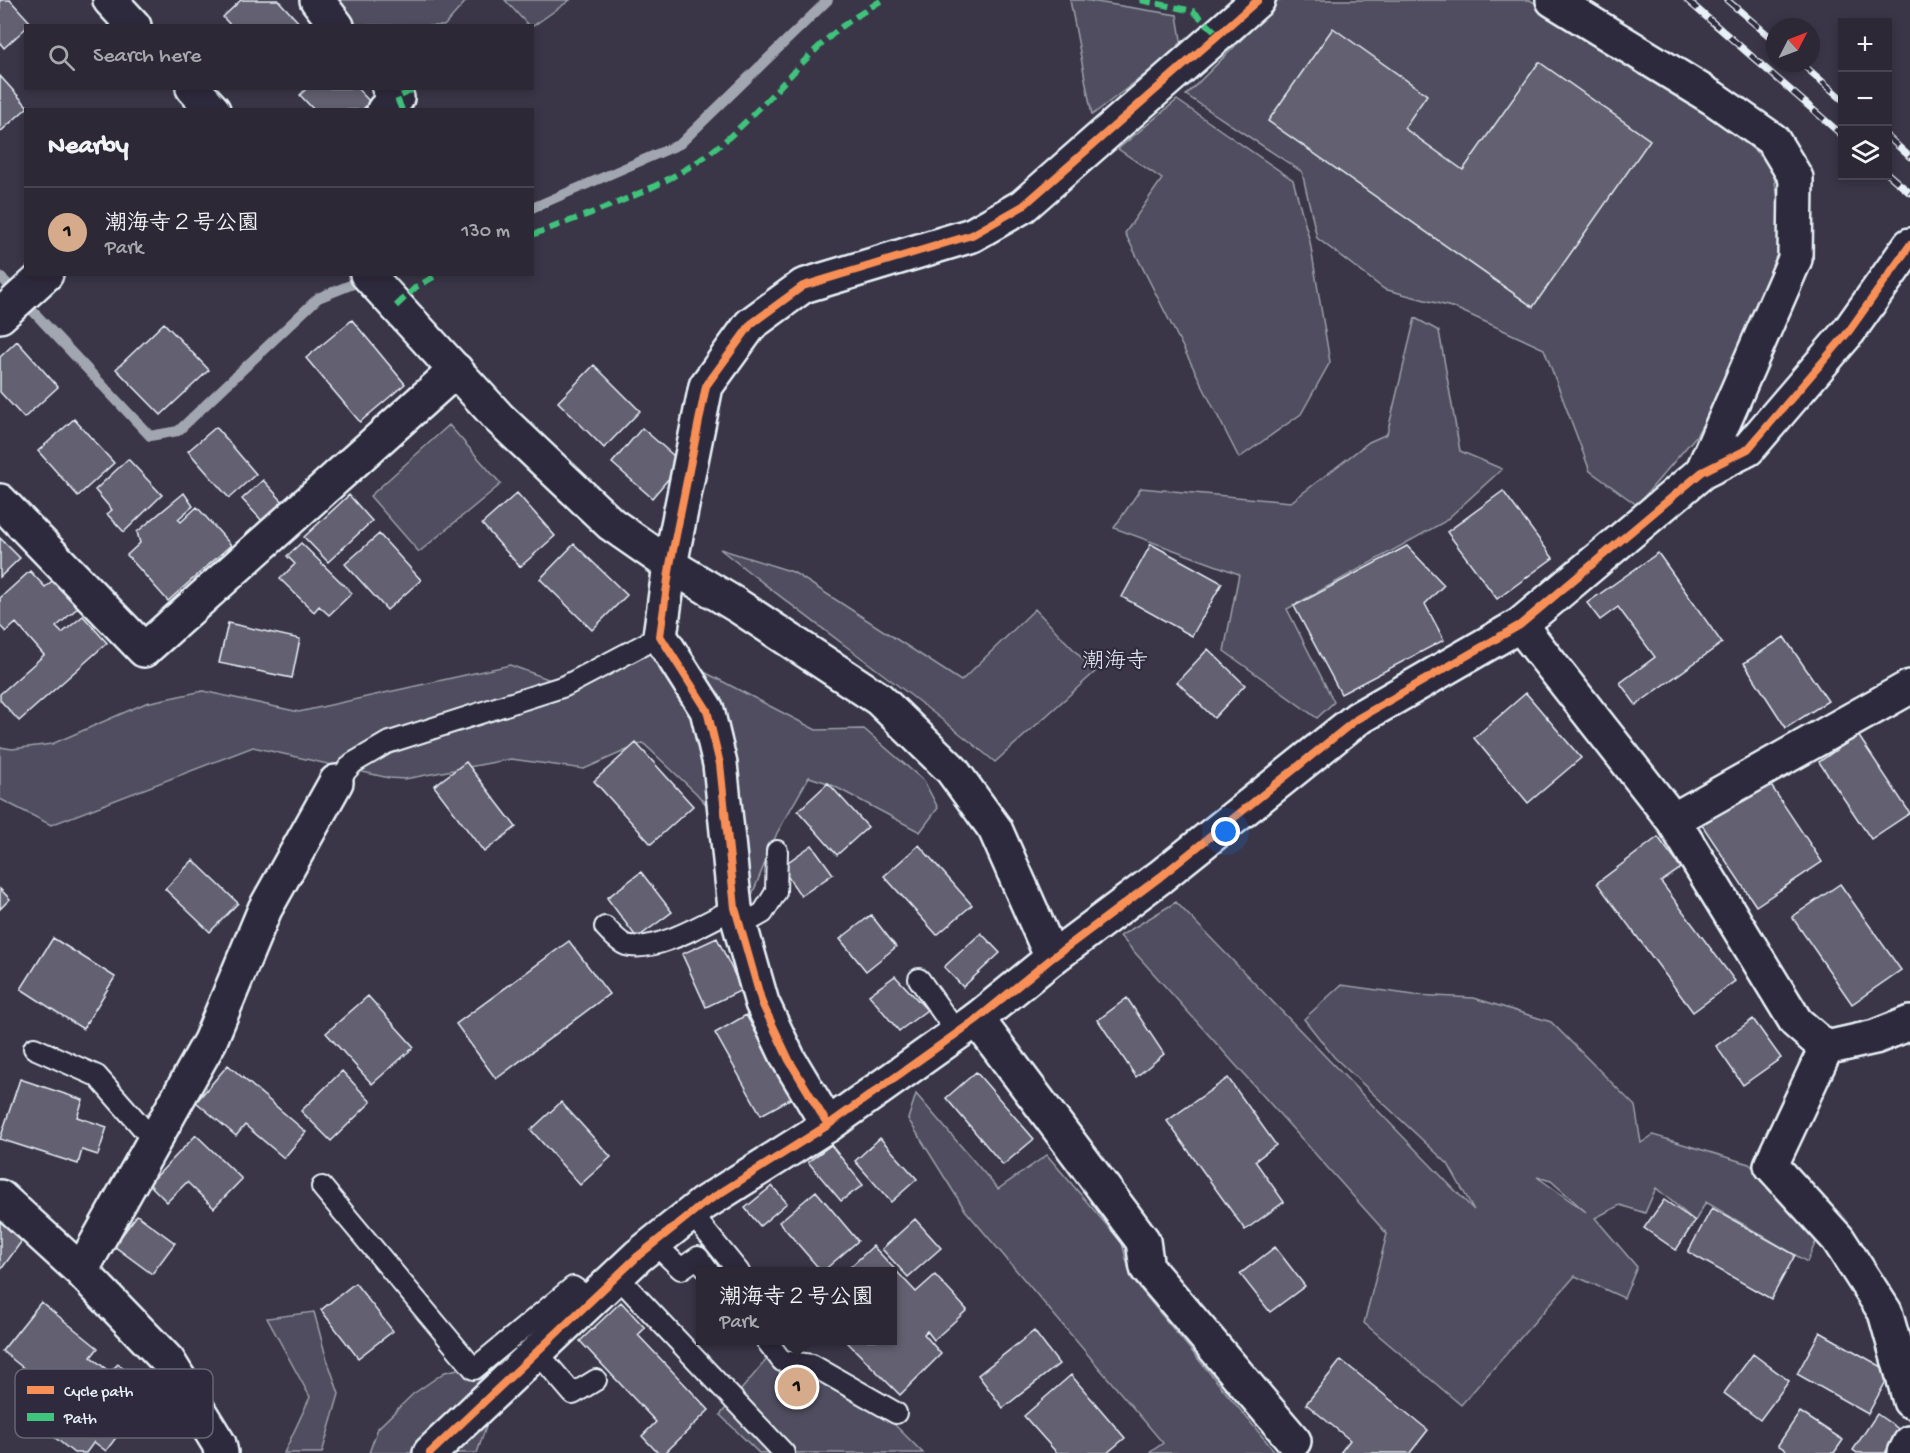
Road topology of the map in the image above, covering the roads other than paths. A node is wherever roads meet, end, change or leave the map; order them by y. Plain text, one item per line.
1 (110, 0) edge
2 (316, 0) edge
3 (1258, 0) edge
4 (1553, 0) edge
5 (132, 24) edge
6 (335, 24) edge
7 (195, 90) edge
8 (391, 90) edge
9 (211, 108) edge
10 (386, 108) edge
11 (1910, 245) edge
12 (43, 276) edge
13 (369, 276) edge
14 (3, 308) edge
15 (456, 370) junction
16 (1702, 472) junction
17 (0, 501) edge
18 (670, 566) junction
19 (1520, 625) junction
20 (660, 636) junction
21 (1910, 687) edge
22 (336, 782) joint
23 (1673, 820) junction
24 (777, 851) dead end
25 (738, 917) junction
26 (605, 927) dead end
27 (1052, 958) junction
28 (919, 980) dead end
29 (1910, 1023) edge
30 (967, 1026) junction
31 (34, 1048) dead end
32 (1826, 1048) junction
33 (828, 1125) junction
34 (154, 1141) junction
35 (322, 1187) dead end
36 (0, 1197) edge
37 (691, 1213) junction
38 (654, 1243) junction
39 (706, 1267) edge
40 (735, 1267) edge
41 (81, 1271) junction
42 (617, 1276) junction
43 (592, 1300) junction
44 (1897, 1314) edge
45 (769, 1345) edge
46 (537, 1352) junction
47 (173, 1369) edge
48 (596, 1380) dead end
49 (1910, 1401) edge
50 (896, 1413) dead end
51 (213, 1434) edge
52 (1294, 1441) dead end
53 (1910, 1443) edge
54 (221, 1453) edge
55 (430, 1453) edge
56 (784, 1453) edge
57 (1905, 1453) edge

1 - 5 street
2 - 6 street
3 - 18 street
4 - 16 street
7 - 9 street
8 - 10 street
11 - 16 street
12 - 14 street
13 - 15 street
15 - 17 street
15 - 18 street
16 - 19 street
18 - 20 street
18 - 27 street
19 - 23 street
19 - 27 street
20 - 22 lane
20 - 25 street
21 - 23 street
22 - 34 street
23 - 32 street
24 - 25 lane
25 - 26 lane
25 - 33 street
27 - 30 street
28 - 30 lane
29 - 32 street
30 - 33 street
30 - 52 street
31 - 34 lane
32 - 44 street
33 - 37 street
34 - 41 street
35 - 43 lane
36 - 41 street
37 - 38 street
37 - 40 lane
38 - 39 lane
38 - 42 street
41 - 47 street
42 - 43 street
42 - 56 lane
43 - 46 street
44 - 49 street
45 - 50 lane
46 - 48 lane
46 - 55 street
51 - 54 street
53 - 57 street

